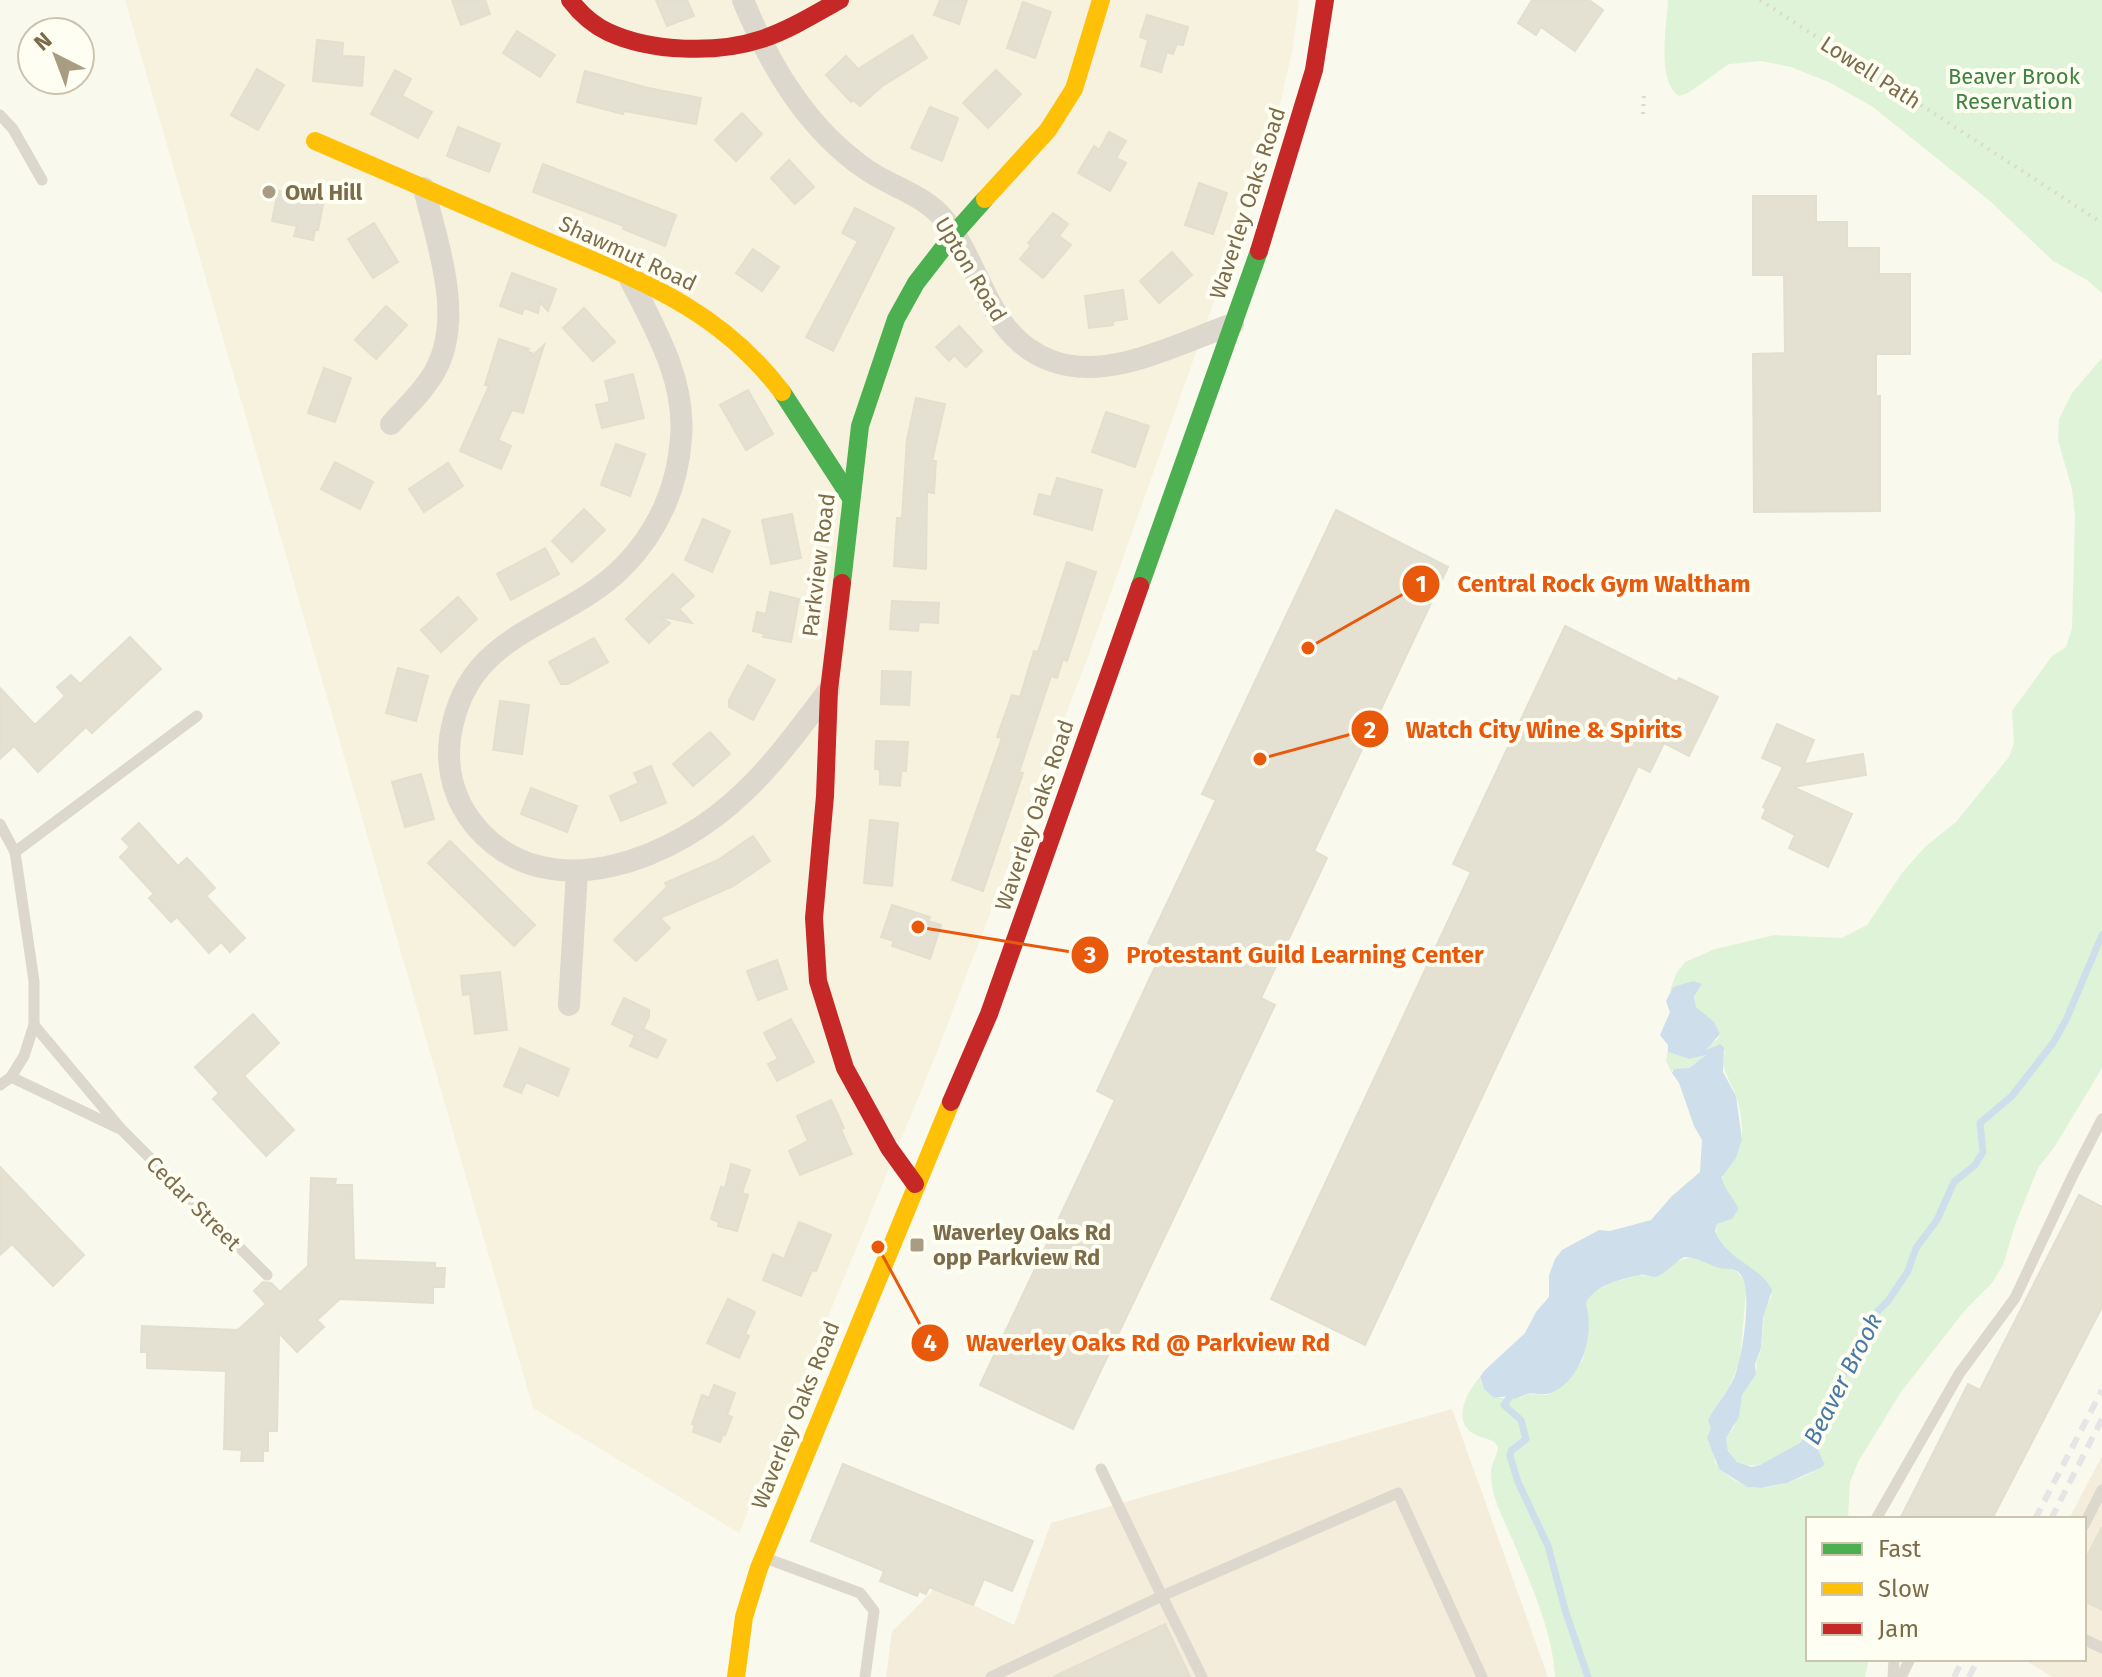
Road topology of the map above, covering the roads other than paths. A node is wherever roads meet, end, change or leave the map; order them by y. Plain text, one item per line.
1 (570, 0) edge
2 (743, 0) edge
3 (840, 0) edge
4 (1101, 0) edge
5 (1325, 0) edge
6 (759, 40) junction
7 (0, 115) edge
8 (315, 141) dead end
9 (42, 180) dead end
10 (424, 188) junction
11 (954, 234) junction
12 (630, 279) junction
13 (1233, 324) junction
14 (391, 424) dead end
15 (851, 498) junction
16 (829, 690) junction
17 (197, 716) dead end
18 (0, 824) edge
19 (15, 852) junction
20 (577, 872) junction
21 (569, 1005) dead end
22 (34, 1025) junction
23 (11, 1077) junction
24 (0, 1085) edge
25 (2102, 1119) edge
26 (122, 1130) junction
27 (915, 1184) junction
28 (267, 1275) dead end
29 (1101, 1469) dead end
30 (2102, 1490) edge
31 (1877, 1517) edge
32 (2086, 1521) edge
33 (763, 1557) junction
34 (1162, 1596) junction
35 (736, 1677) edge
36 (865, 1677) edge
37 (991, 1677) edge
38 (1202, 1677) edge
39 (1482, 1677) edge

1 - 6 street
2 - 6 street, Upton Road
3 - 6 street
4 - 11 street, Parkview Road
5 - 13 street, Waverley Oaks Road
6 - 11 street, Upton Road
7 - 9 lane
8 - 10 street, Shawmut Road
10 - 12 street, Shawmut Road
10 - 14 street
11 - 13 street, Upton Road
11 - 15 street, Parkview Road
12 - 15 street, Shawmut Road
12 - 20 street
13 - 27 street, Waverley Oaks Road
15 - 16 street, Parkview Road
16 - 20 street
16 - 27 street, Parkview Road
17 - 19 lane
18 - 19 lane
19 - 22 lane
20 - 21 street
22 - 23 lane
22 - 26 lane
23 - 24 lane
23 - 26 lane
25 - 31 lane
26 - 28 lane, Cedar Street
27 - 33 street, Waverley Oaks Road
29 - 34 lane
30 - 32 lane
33 - 35 street, Waverley Oaks Road
33 - 36 lane
34 - 37 lane
34 - 38 lane
34 - 39 lane

